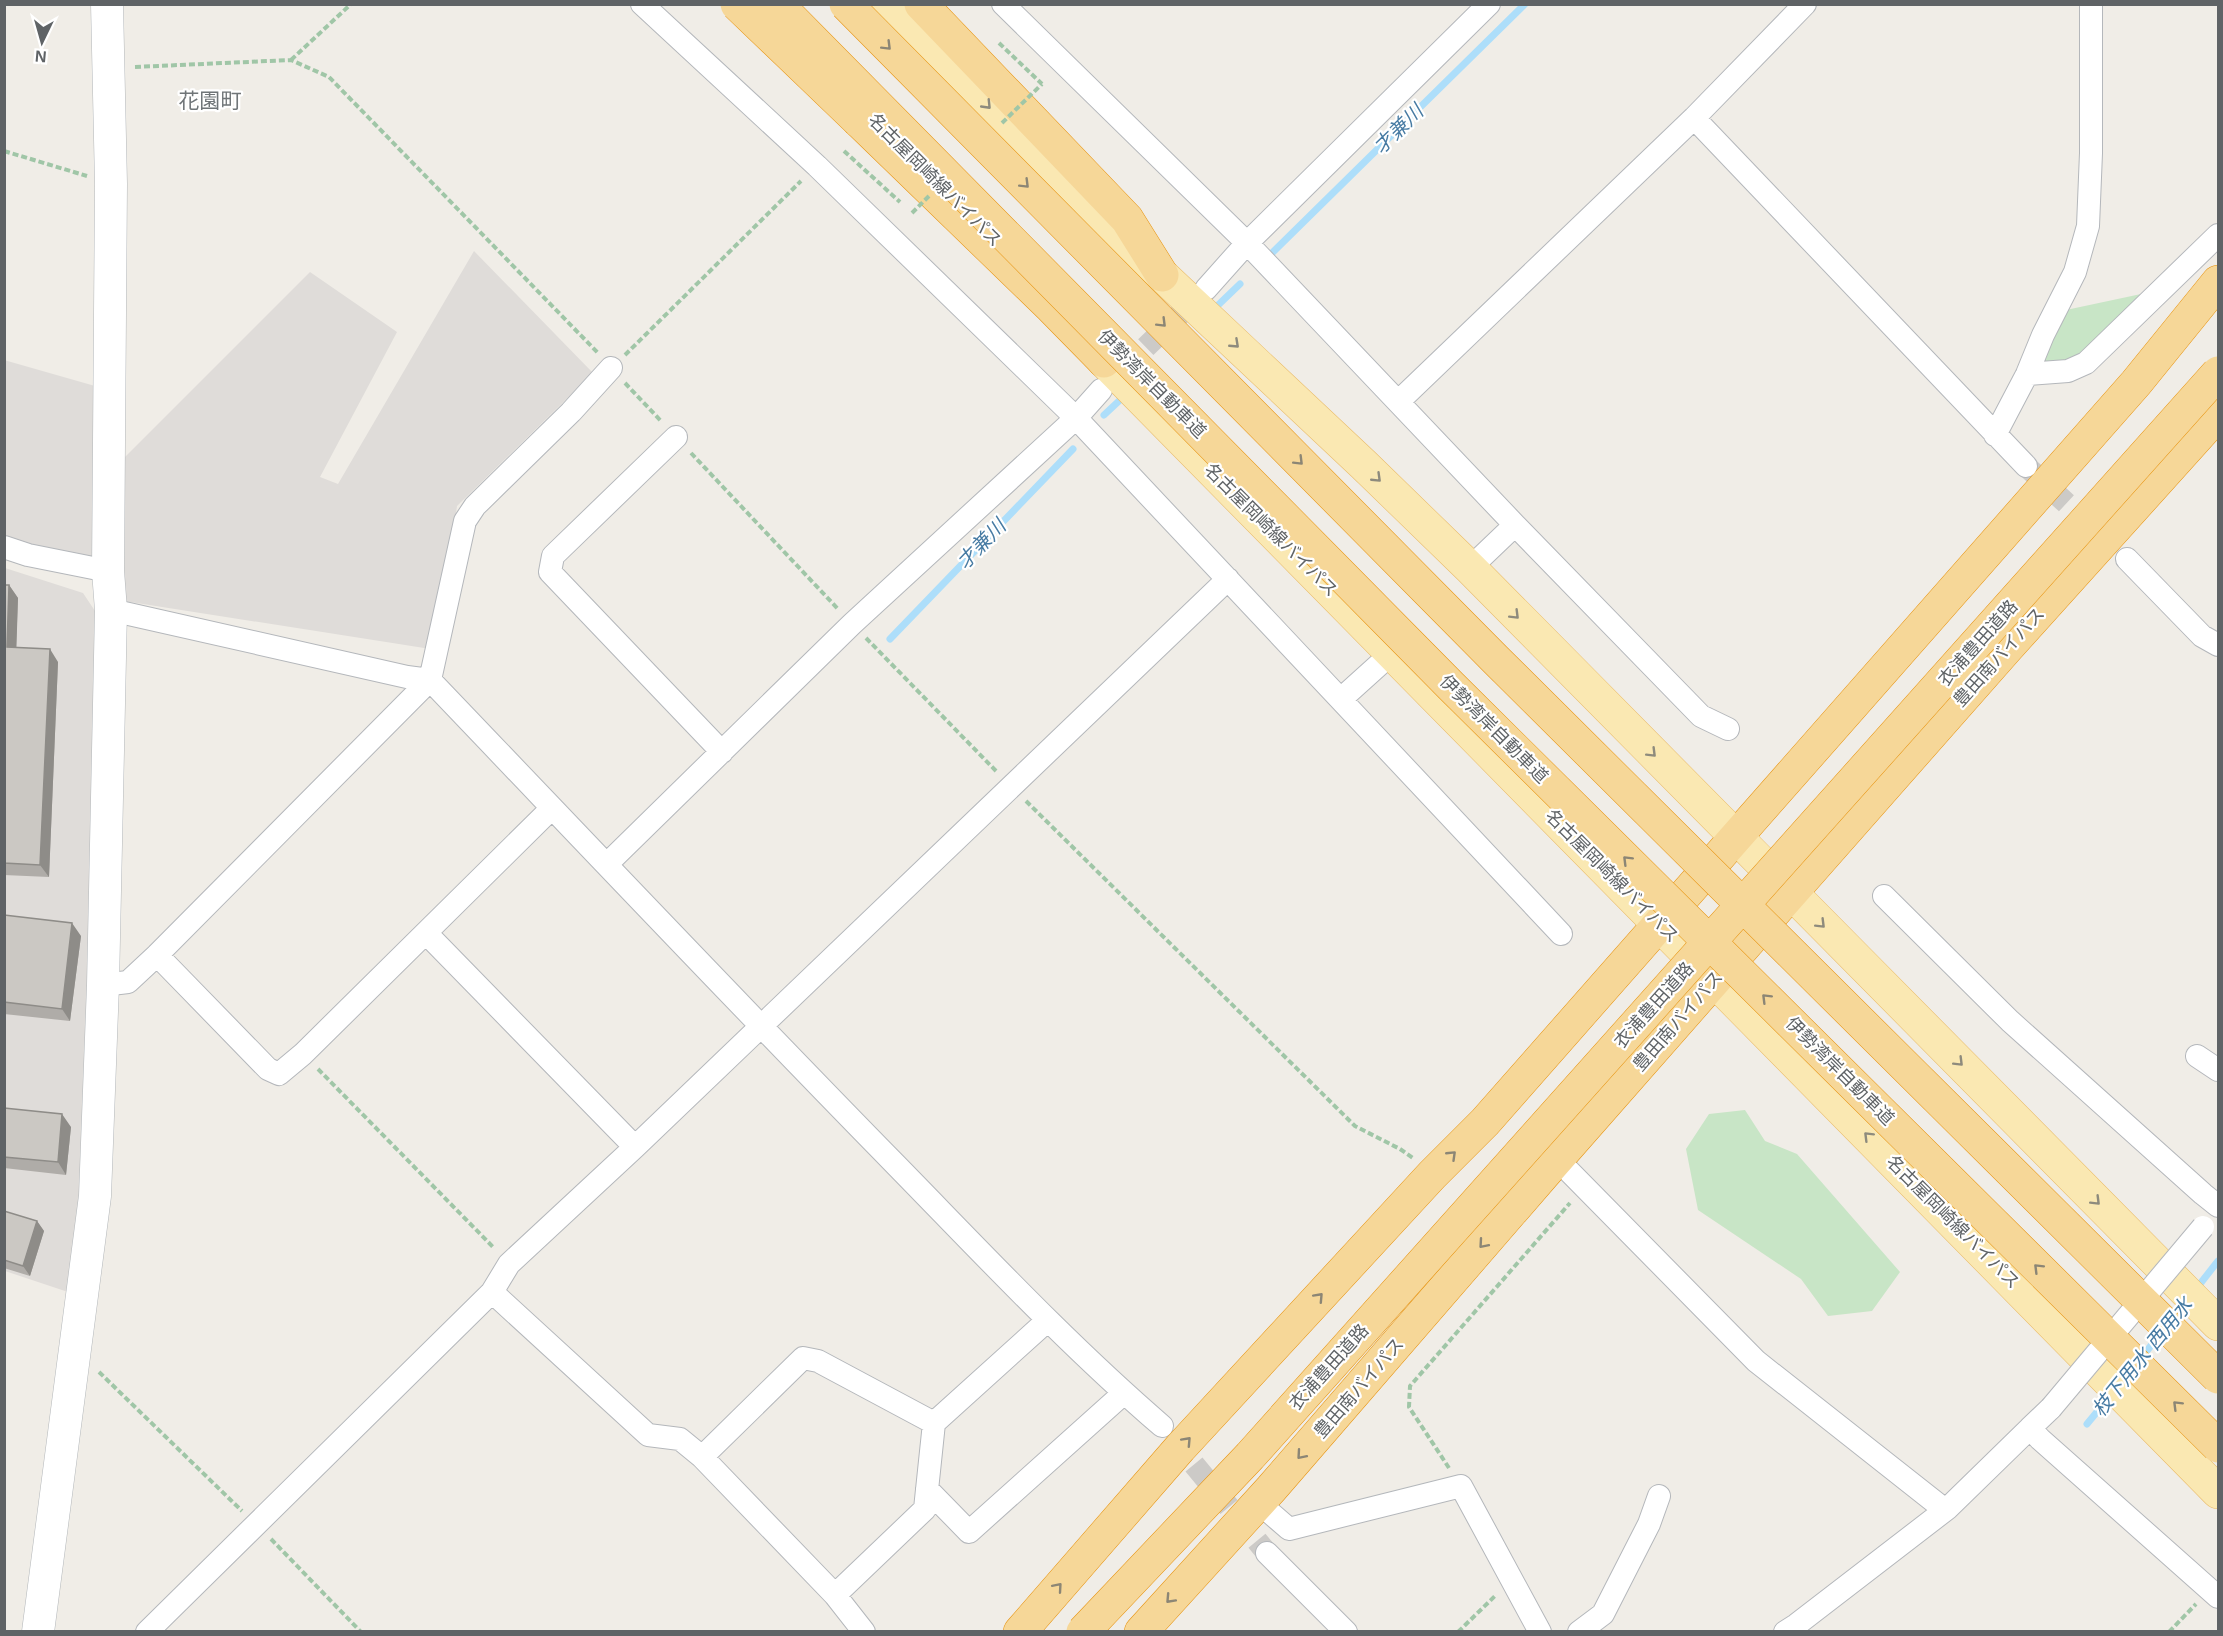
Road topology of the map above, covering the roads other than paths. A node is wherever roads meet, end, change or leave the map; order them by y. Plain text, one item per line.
1 (107, 4) edge
2 (642, 4) edge
3 (728, 4) edge
4 (737, 4) edge
5 (754, 4) edge
6 (777, 4) edge
7 (846, 4) edge
8 (885, 4) edge
9 (908, 4) edge
10 (921, 4) edge
11 (1003, 4) edge
12 (1489, 4) edge
13 (1805, 4) edge
14 (2091, 4) edge
15 (969, 51) junction
16 (1694, 118) junction
17 (870, 124) junction
18 (2218, 235) edge
19 (1247, 243) junction
20 (1162, 275) joint
21 (2218, 282) edge
22 (1206, 289) tunnel mouth
23 (2218, 316) edge
24 (611, 368) road end
25 (2218, 373) edge
26 (2028, 374) junction
27 (1102, 375) junction
28 (2218, 392) edge
29 (1399, 400) junction
30 (1077, 418) junction
31 (2214, 418) edge
32 (1995, 435) junction
33 (676, 437) dead end
34 (2026, 466) tunnel mouth
35 (2061, 468) junction
36 (1515, 525) junction
37 (4, 547) edge
38 (2127, 559) tunnel mouth
39 (1470, 568) junction
40 (108, 571) junction
41 (1228, 579) junction
42 (111, 610) junction
43 (2218, 645) edge
44 (1392, 653) junction
45 (430, 680) junction
46 (1341, 699) junction
47 (1728, 729) dead end
48 (722, 752) junction
49 (552, 808) junction
50 (1736, 838) junction
51 (607, 864) junction
52 (1791, 893) junction
53 (1884, 896) dead end
54 (1659, 924) junction
55 (426, 933) junction
56 (1561, 934) dead end
57 (157, 955) junction
58 (1714, 980) junction
59 (103, 985) junction
60 (760, 1027) junction
61 (2197, 1056) dead end
62 (2218, 1070) edge
63 (635, 1147) junction
64 (1557, 1159) junction
65 (2218, 1207) edge
66 (492, 1292) junction
67 (1048, 1320) junction
68 (2218, 1324) edge
69 (2218, 1377) edge
70 (1124, 1393) junction
71 (934, 1423) junction
72 (1162, 1426) tunnel mouth
73 (2031, 1428) junction
74 (2218, 1446) edge
75 (702, 1457) junction
76 (927, 1489) junction
77 (2218, 1492) edge
78 (1659, 1496) dead end
79 (1259, 1503) junction
80 (1945, 1510) junction
81 (1267, 1553) tunnel mouth
82 (2214, 1593) edge
83 (835, 1596) junction
84 (38, 1632) edge
85 (147, 1632) edge
86 (864, 1632) edge
87 (1020, 1632) edge
88 (1083, 1632) edge
89 (1106, 1632) edge
90 (1141, 1632) edge
91 (1346, 1632) edge
92 (1540, 1632) edge
93 (1579, 1632) edge
94 (1785, 1632) edge

1 - 40 street
2 - 30 street
3 - 17 main road
4 - 17 highway, bridge
5 - 17 main road, 名古屋岡崎線バイパス
74 -> 6 highway, 伊勢湾岸自動車道, bridge
7 -> 69 highway, bridge
8 - 15 main road
9 - 15 main road
10 - 15 highway
11 - 19 street
12 - 19 street
13 - 16 street
14 - 26 street
15 -> 20 highway
16 - 29 street
16 - 32 street
17 - 27 highway
18 - 26 street
19 - 22 street
19 - 29 street
20 -> 39 main road
21 - 35 highway
23 - 35 highway
24 - 45 street
25 - 88 highway, 衣浦豊田道路, bridge
26 - 32 street
27 - 30 street
27 - 44 main road, 名古屋岡崎線バイパス
28 - 89 highway, 衣浦豊田道路, bridge
29 - 36 street
30 - 41 street
30 - 48 street
31 - 52 highway, 豊田南バイパス
32 - 34 street
33 - 48 street
35 - 50 highway
36 - 39 street
36 - 47 street
37 - 40 street
38 - 43 street
39 -> 50 main road
40 - 42 street
41 - 46 street
41 - 60 street
42 - 45 street
42 - 59 street
44 - 46 street
44 - 54 main road, 名古屋岡崎線バイパス
45 - 49 street
45 - 57 street
46 - 56 street
48 - 51 street
49 - 51 street
49 - 55 street
50 - 52 main road
50 - 54 highway
51 - 60 street
52 - 58 highway, 豊田南バイパス
52 -> 68 main road
53 - 65 street
54 - 58 main road, 名古屋岡崎線バイパス
87 -> 54 highway
55 - 57 street
55 - 63 street
57 - 59 street
58 - 64 highway, 豊田南バイパス
77 -> 58 main road, 名古屋岡崎線バイパス
59 - 84 street
60 - 63 street
60 - 67 street
61 - 62 street
63 - 66 street
64 -> 79 highway, 豊田南バイパス
64 - 80 street
65 - 73 street, bridge
66 - 75 street
66 - 85 street
67 - 70 street
67 - 71 street
70 - 72 street
70 - 76 street
71 - 75 street
71 - 76 street
73 - 80 street
73 - 82 street
75 - 83 street
76 - 83 street
78 - 93 street
79 -> 90 highway, 豊田南バイパス
79 - 92 street
80 - 94 street
81 - 91 street
83 - 86 street

